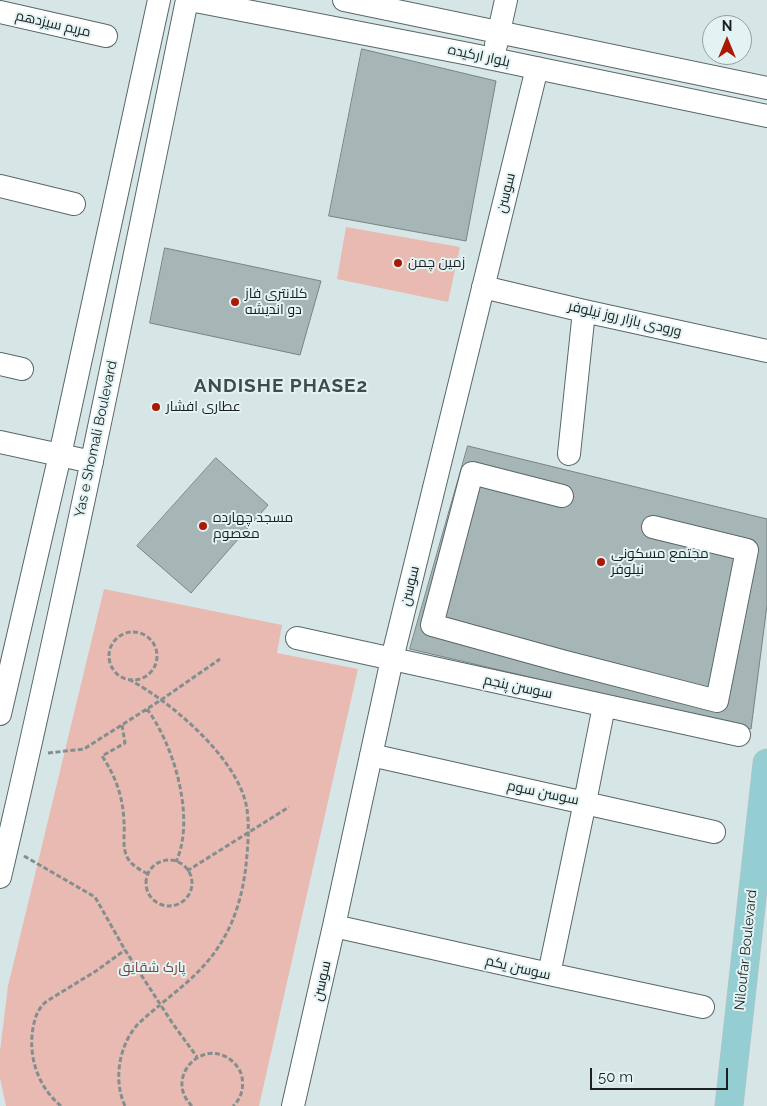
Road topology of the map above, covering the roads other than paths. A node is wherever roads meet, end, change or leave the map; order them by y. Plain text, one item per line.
1 (159, 0) edge
2 (188, 0) edge
3 (344, 0) edge
4 (506, 0) edge
5 (0, 12) edge
6 (499, 32) junction
7 (106, 36) dead end
8 (493, 59) junction
9 (537, 68) junction
10 (767, 88) edge
11 (767, 116) edge
12 (0, 186) edge
13 (74, 204) dead end
14 (483, 287) junction
15 (584, 311) junction
16 (767, 351) edge
17 (0, 364) edge
18 (22, 369) dead end
19 (0, 442) edge
20 (569, 454) dead end
21 (60, 455) junction
22 (92, 462) junction
23 (562, 496) dead end
24 (653, 527) dead end
25 (297, 638) dead end
26 (392, 659) junction
27 (562, 662) junction
28 (555, 695) junction
29 (604, 706) junction
30 (0, 714) edge
31 (739, 735) dead end
32 (371, 755) junction
33 (767, 763) edge
34 (585, 802) junction
35 (714, 832) dead end
36 (0, 877) edge
37 (334, 926) junction
38 (549, 974) junction
39 (703, 1007) dead end
40 (293, 1106) edge
41 (729, 1106) edge

1 - 21 street
2 - 8 street, بلوار ارکیده
2 - 22 street, Yas e Shomali Boulevard
3 - 6 street, بلوار ارکیده
4 - 6 street
5 - 7 street, مریم سیزدهم
6 - 8 street
6 - 10 street, بلوار ارکیده
8 - 9 street, بلوار ارکیده
9 - 11 street, بلوار ارکیده
9 - 14 street, سوسن
12 - 13 street
14 - 15 street, ورودی بازار روز نیلوفر
14 - 26 street, سوسن
15 - 16 street, ورودی بازار روز نیلوفر
15 - 20 street
17 - 18 street
19 - 21 street
21 - 22 street
21 - 30 street
22 - 36 street, Yas e Shomali Boulevard
23 - 27 street
24 - 27 street
25 - 26 street, سوسن پنجم
26 - 28 street, سوسن پنجم
26 - 32 street, سوسن
27 - 28 street
28 - 29 street, سوسن پنجم
29 - 31 street, سوسن پنجم
29 - 34 street
32 - 34 street, سوسن سوم
32 - 37 street, سوسن
33 - 41 main road, Niloufar Boulevard
34 - 35 street, سوسن سوم
34 - 38 street
37 - 38 street, سوسن یکم
37 - 40 street, سوسن
38 - 39 street, سوسن یکم

